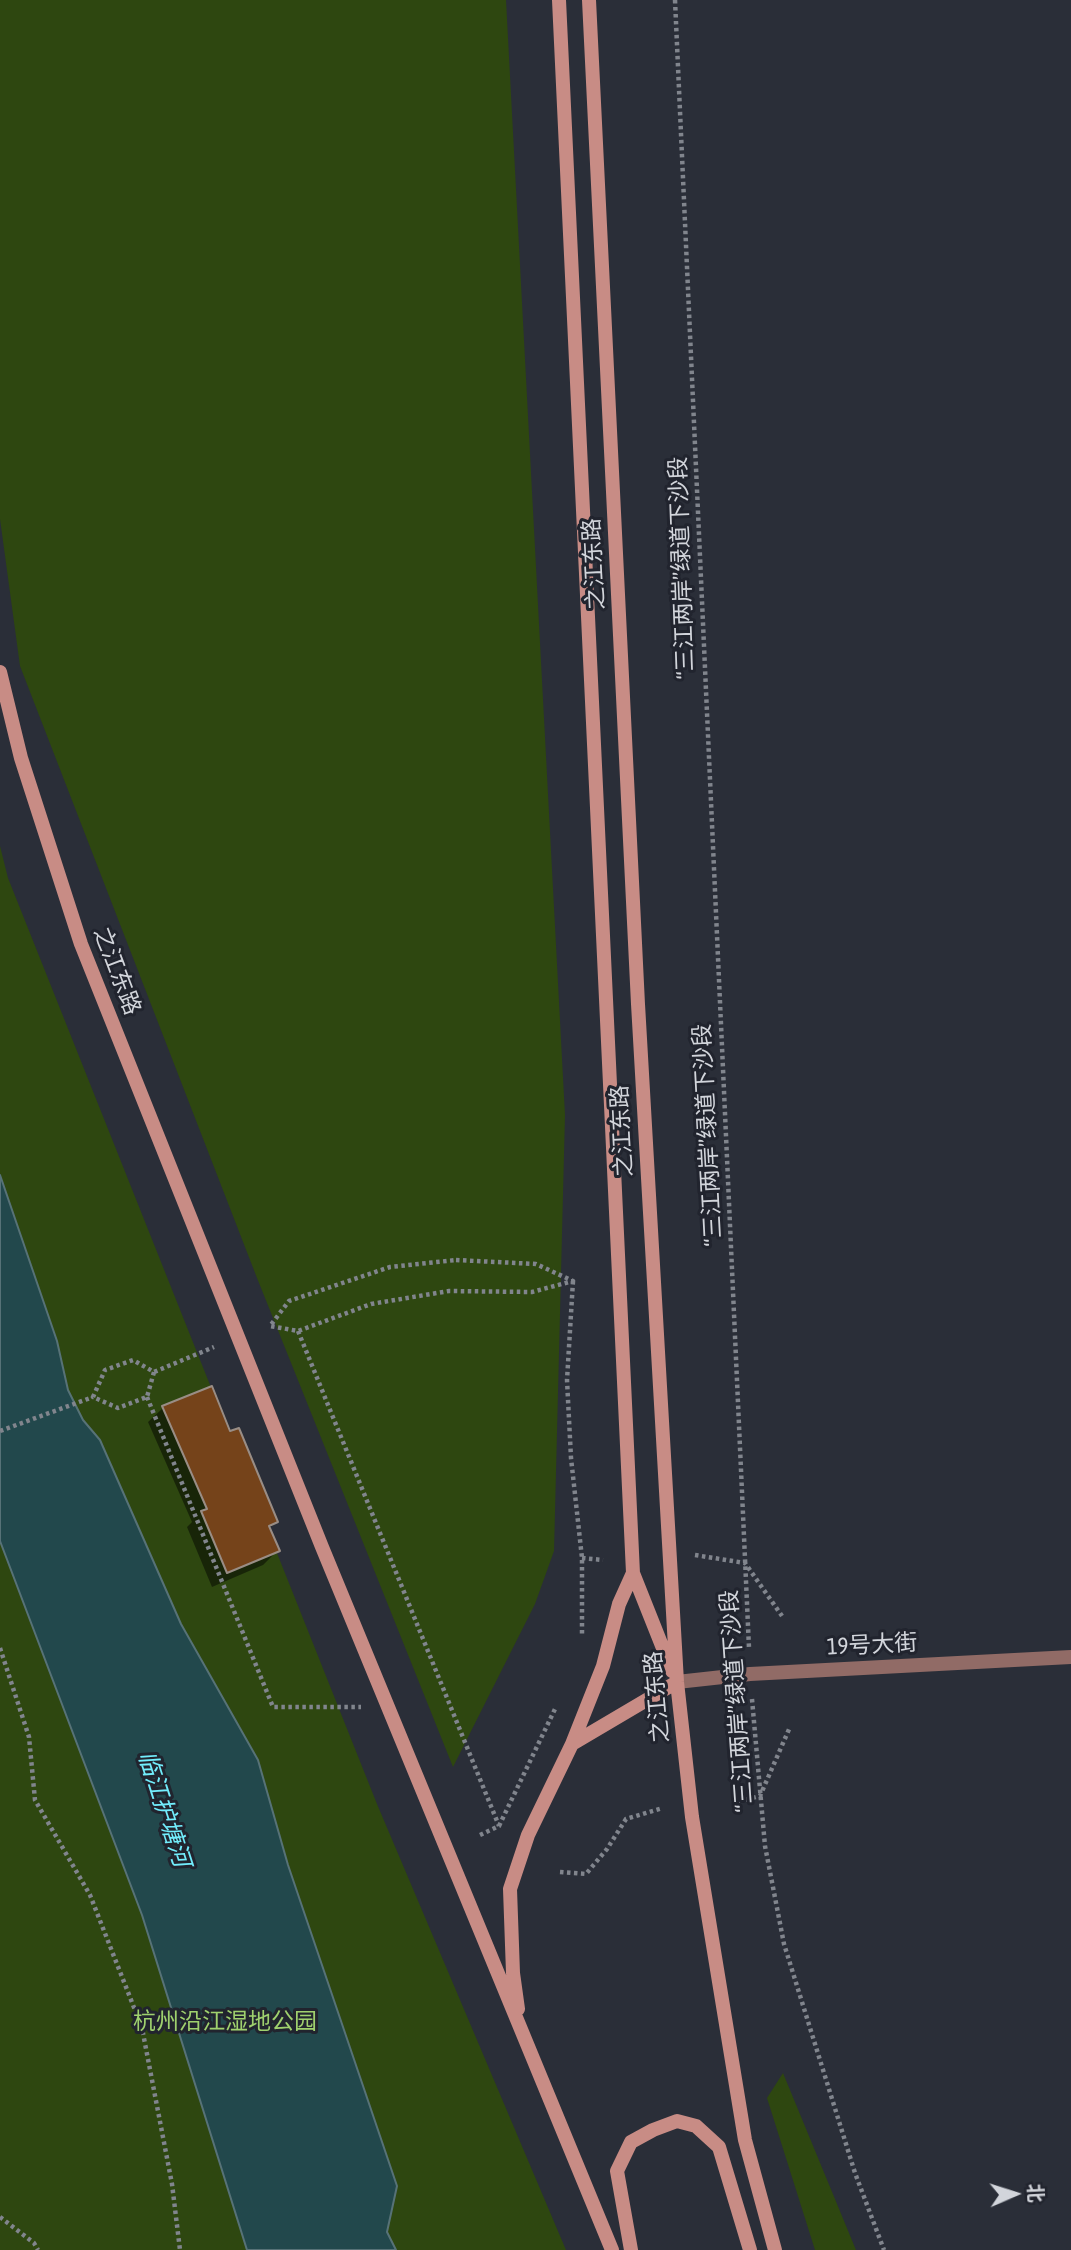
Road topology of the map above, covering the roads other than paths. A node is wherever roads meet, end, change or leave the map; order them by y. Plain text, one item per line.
1 (559, 0) edge
2 (589, 0) edge
3 (0, 672) edge
4 (634, 1573) junction
5 (1071, 1657) edge
6 (677, 1682) junction
7 (572, 1744) junction
8 (521, 2029) junction
9 (612, 2250) edge
10 (631, 2250) edge
11 (750, 2250) edge
12 (775, 2250) edge

1 - 4 main road, 之江东路
2 - 6 main road, 之江东路
3 - 8 main road, 之江东路
4 - 6 main road
4 - 7 main road
5 - 6 street, 19号大街
6 - 7 main road
6 - 12 main road, 之江东路
7 - 8 main road
8 - 9 main road, 之江东路
10 - 11 main road

